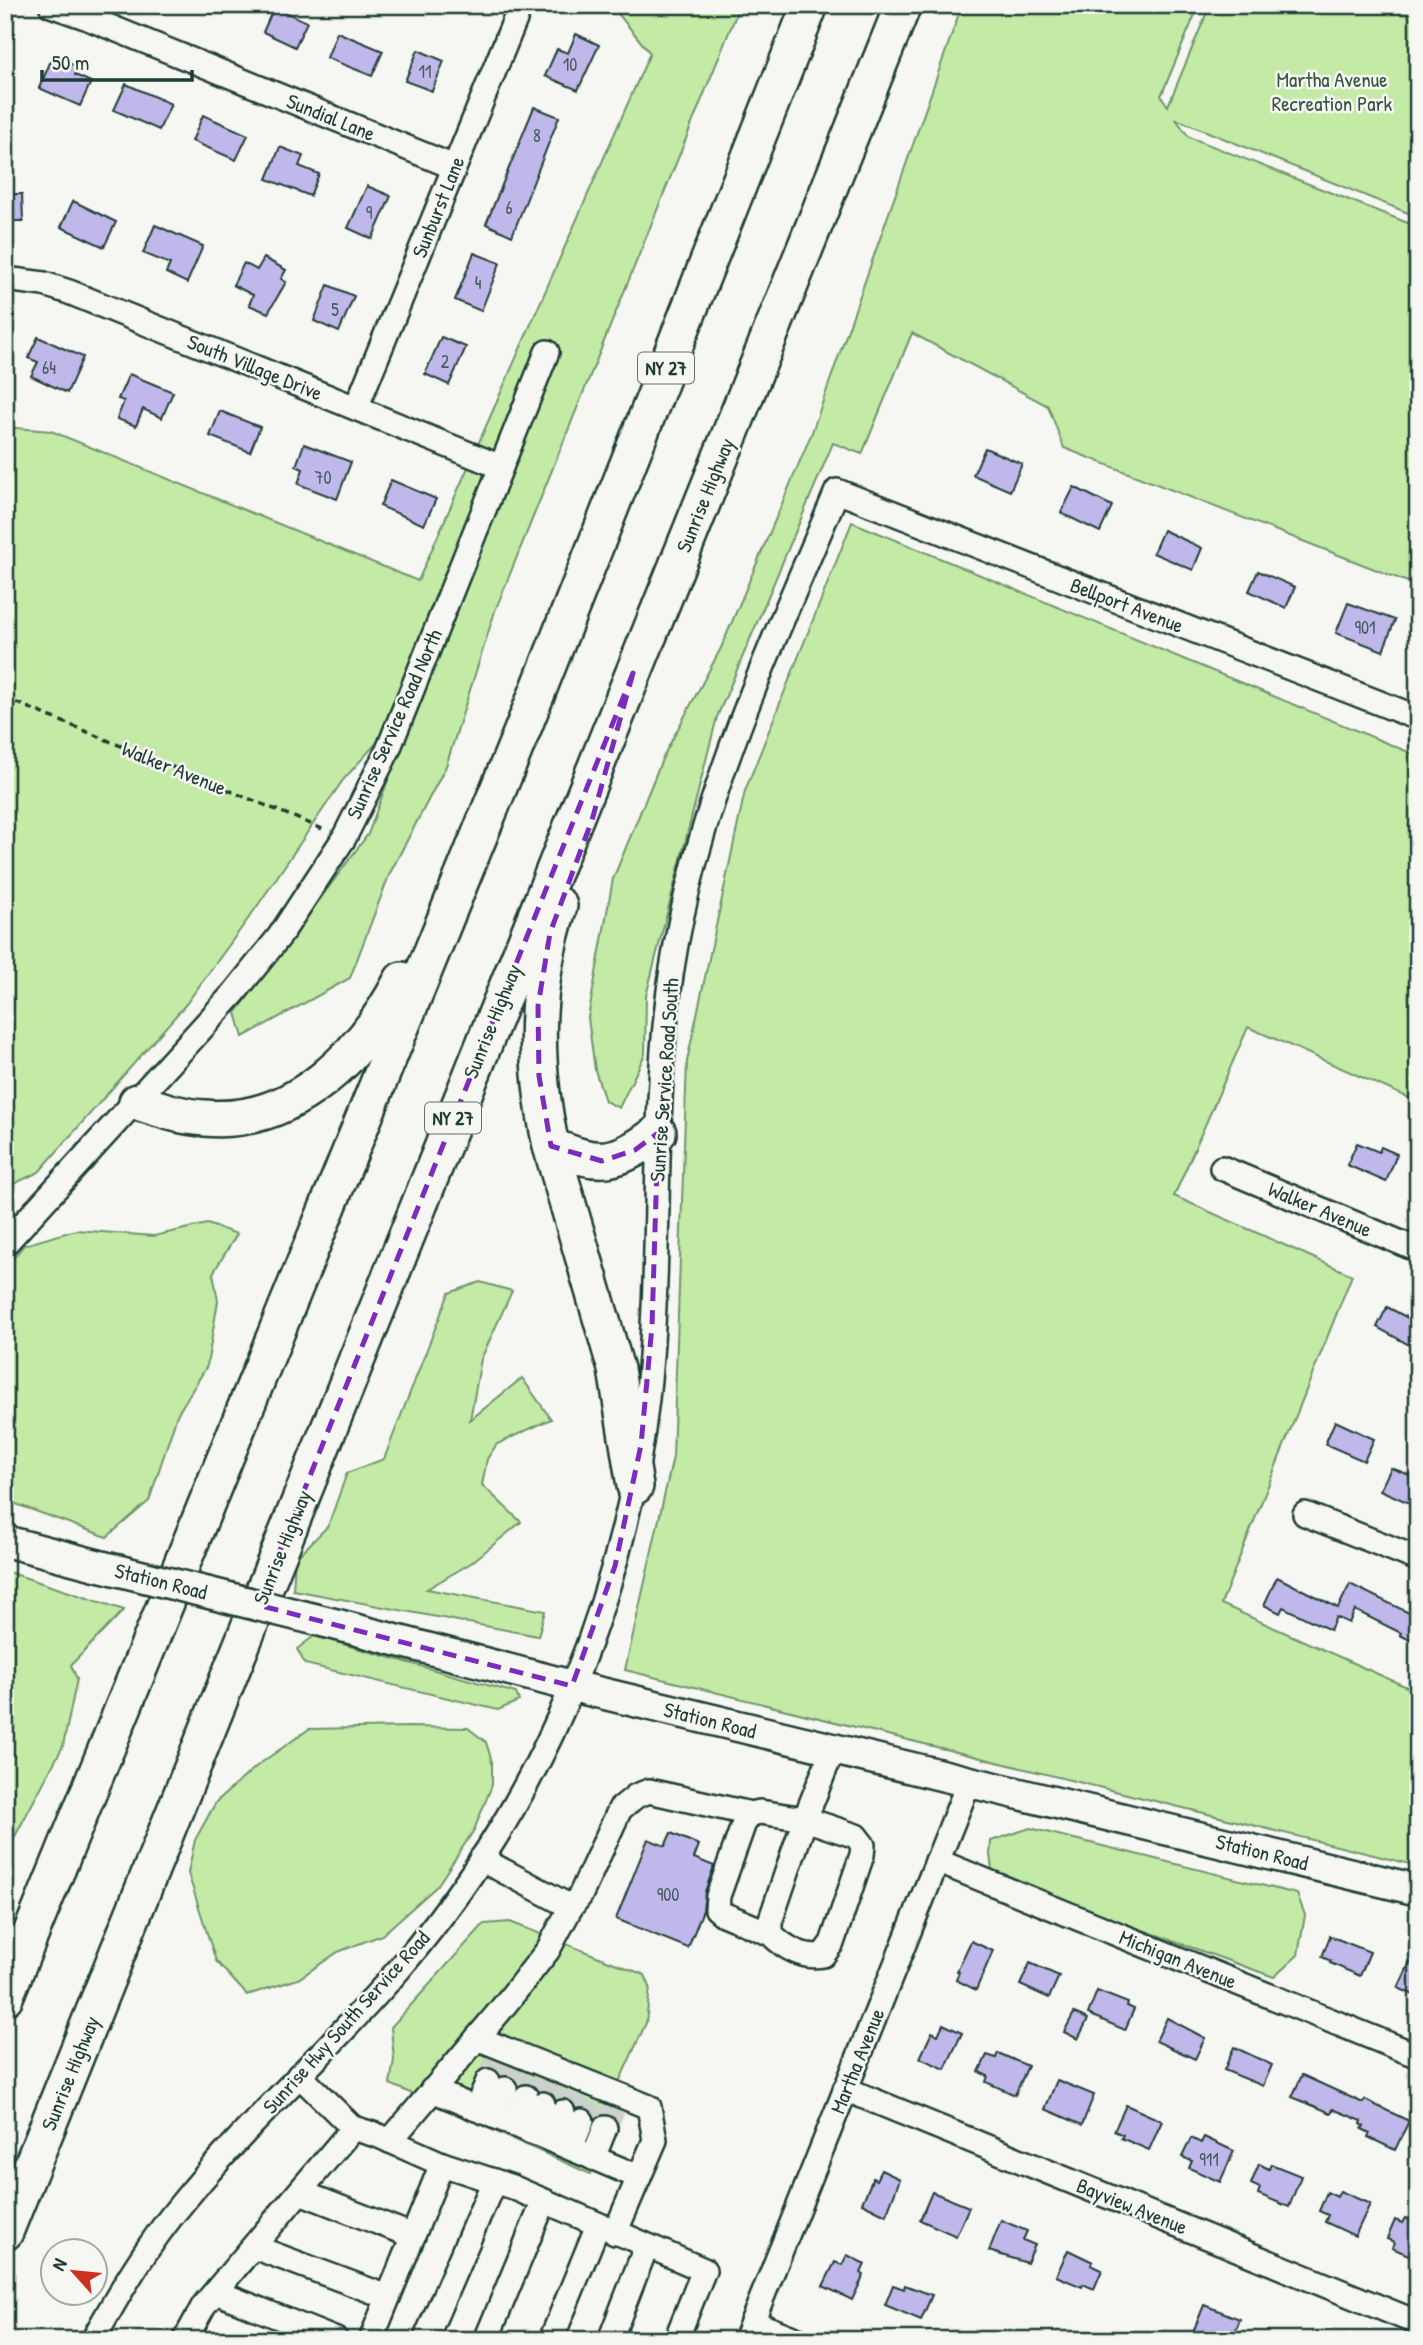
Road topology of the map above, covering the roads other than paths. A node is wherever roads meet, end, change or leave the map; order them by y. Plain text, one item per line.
1 (51, 5) edge
2 (521, 5) edge
3 (810, 5) edge
4 (903, 5) edge
5 (454, 167) junction
6 (5, 279) edge
7 (547, 352) dead end
8 (356, 408) junction
9 (501, 467) junction
10 (837, 491) joint
11 (633, 673) junction
12 (1416, 713) edge
13 (522, 731) junction
14 (137, 1102) junction
15 (658, 1133) junction
16 (551, 1146) junction
17 (1222, 1168) dead end
18 (5, 1244) edge
19 (1418, 1250) edge
20 (635, 1486) junction
21 (1305, 1514) dead end
22 (5, 1541) edge
23 (1418, 1559) edge
24 (572, 1686) junction
25 (833, 1749) junction
26 (969, 1782) junction
27 (751, 1814) junction
28 (805, 1819) junction
29 (481, 1859) junction
30 (937, 1861) junction
31 (1418, 1890) edge
32 (571, 1907) junction
33 (771, 1934) junction
34 (5, 1997) edge
35 (477, 2038) junction
36 (1418, 2056) edge
37 (299, 2075) junction
38 (542, 2082) junction
39 (845, 2089) junction
40 (432, 2090) junction
41 (620, 2114) junction
42 (353, 2128) junction
43 (523, 2128) junction
44 (390, 2141) junction
45 (601, 2161) junction
46 (442, 2164) junction
47 (639, 2177) junction
48 (494, 2181) junction
49 (300, 2192) junction
50 (544, 2202) junction
51 (606, 2229) junction
52 (5, 2232) edge
53 (413, 2236) junction
54 (254, 2247) junction
55 (646, 2247) junction
56 (216, 2292) junction
57 (388, 2297) junction
58 (1418, 2323) edge
59 (748, 2331) edge
60 (374, 2339) edge
61 (93, 2340) edge
62 (185, 2340) edge
63 (336, 2340) edge
64 (425, 2340) edge
65 (486, 2340) edge
66 (551, 2340) edge
67 (610, 2340) edge
68 (676, 2340) edge
69 (798, 2340) edge

1 - 5 street, Sundial Lane
2 - 5 street, Sunburst Lane
3 - 13 highway, NY 27
4 - 11 highway, Sunrise Highway / NY 27
5 - 8 street, Sunburst Lane
6 - 8 street, South Village Drive
7 - 9 street, Sunrise Service Road North
8 - 9 street, South Village Drive
9 - 14 street, Sunrise Service Road North
10 - 12 street, Bellport Avenue
10 - 15 street, Sunrise Service Road South
11 - 16 highway
11 - 52 highway, Sunrise Highway / NY 27
13 - 14 highway
13 - 34 highway, NY 27
14 - 18 street, Sunrise Service Road North
15 - 16 highway
15 - 20 street, Sunrise Service Road South
16 - 20 highway
17 - 19 street, Walker Avenue
20 - 24 street, Sunrise Service Road South
21 - 23 street
22 - 24 main road, Station Road, bridge
24 - 25 main road, Station Road
24 - 29 street, Sunrise Hwy South Service Road
25 - 26 main road, Station Road
25 - 28 street
26 - 30 street, Martha Avenue
26 - 31 main road, Station Road
27 - 28 street
27 - 32 street
27 - 33 street
28 - 33 street
28 - 33 street
29 - 32 street
29 - 37 street, Sunrise Hwy South Service Road
30 - 36 street, Michigan Avenue
30 - 39 street, Martha Avenue
32 - 35 street
35 - 38 street
35 - 40 street
37 - 42 street
37 - 61 street, Sunrise Hwy South Service Road
38 - 41 street
38 - 43 street
38 - 43 street
38 - 43 street
39 - 58 street, Bayview Avenue
39 - 59 street, Martha Avenue
40 - 43 street
40 - 44 street
41 - 45 street
41 - 47 street
42 - 44 street
42 - 49 street
43 - 45 street
44 - 46 street
45 - 47 street
46 - 48 street
46 - 53 street
47 - 51 street
48 - 50 street
48 - 64 street
49 - 53 street
49 - 54 street
50 - 51 street
50 - 65 street
51 - 55 street
51 - 66 street
53 - 57 street
54 - 56 street
54 - 57 street
55 - 67 street
55 - 68 street
56 - 62 street
56 - 63 street
57 - 60 street
59 - 69 street

